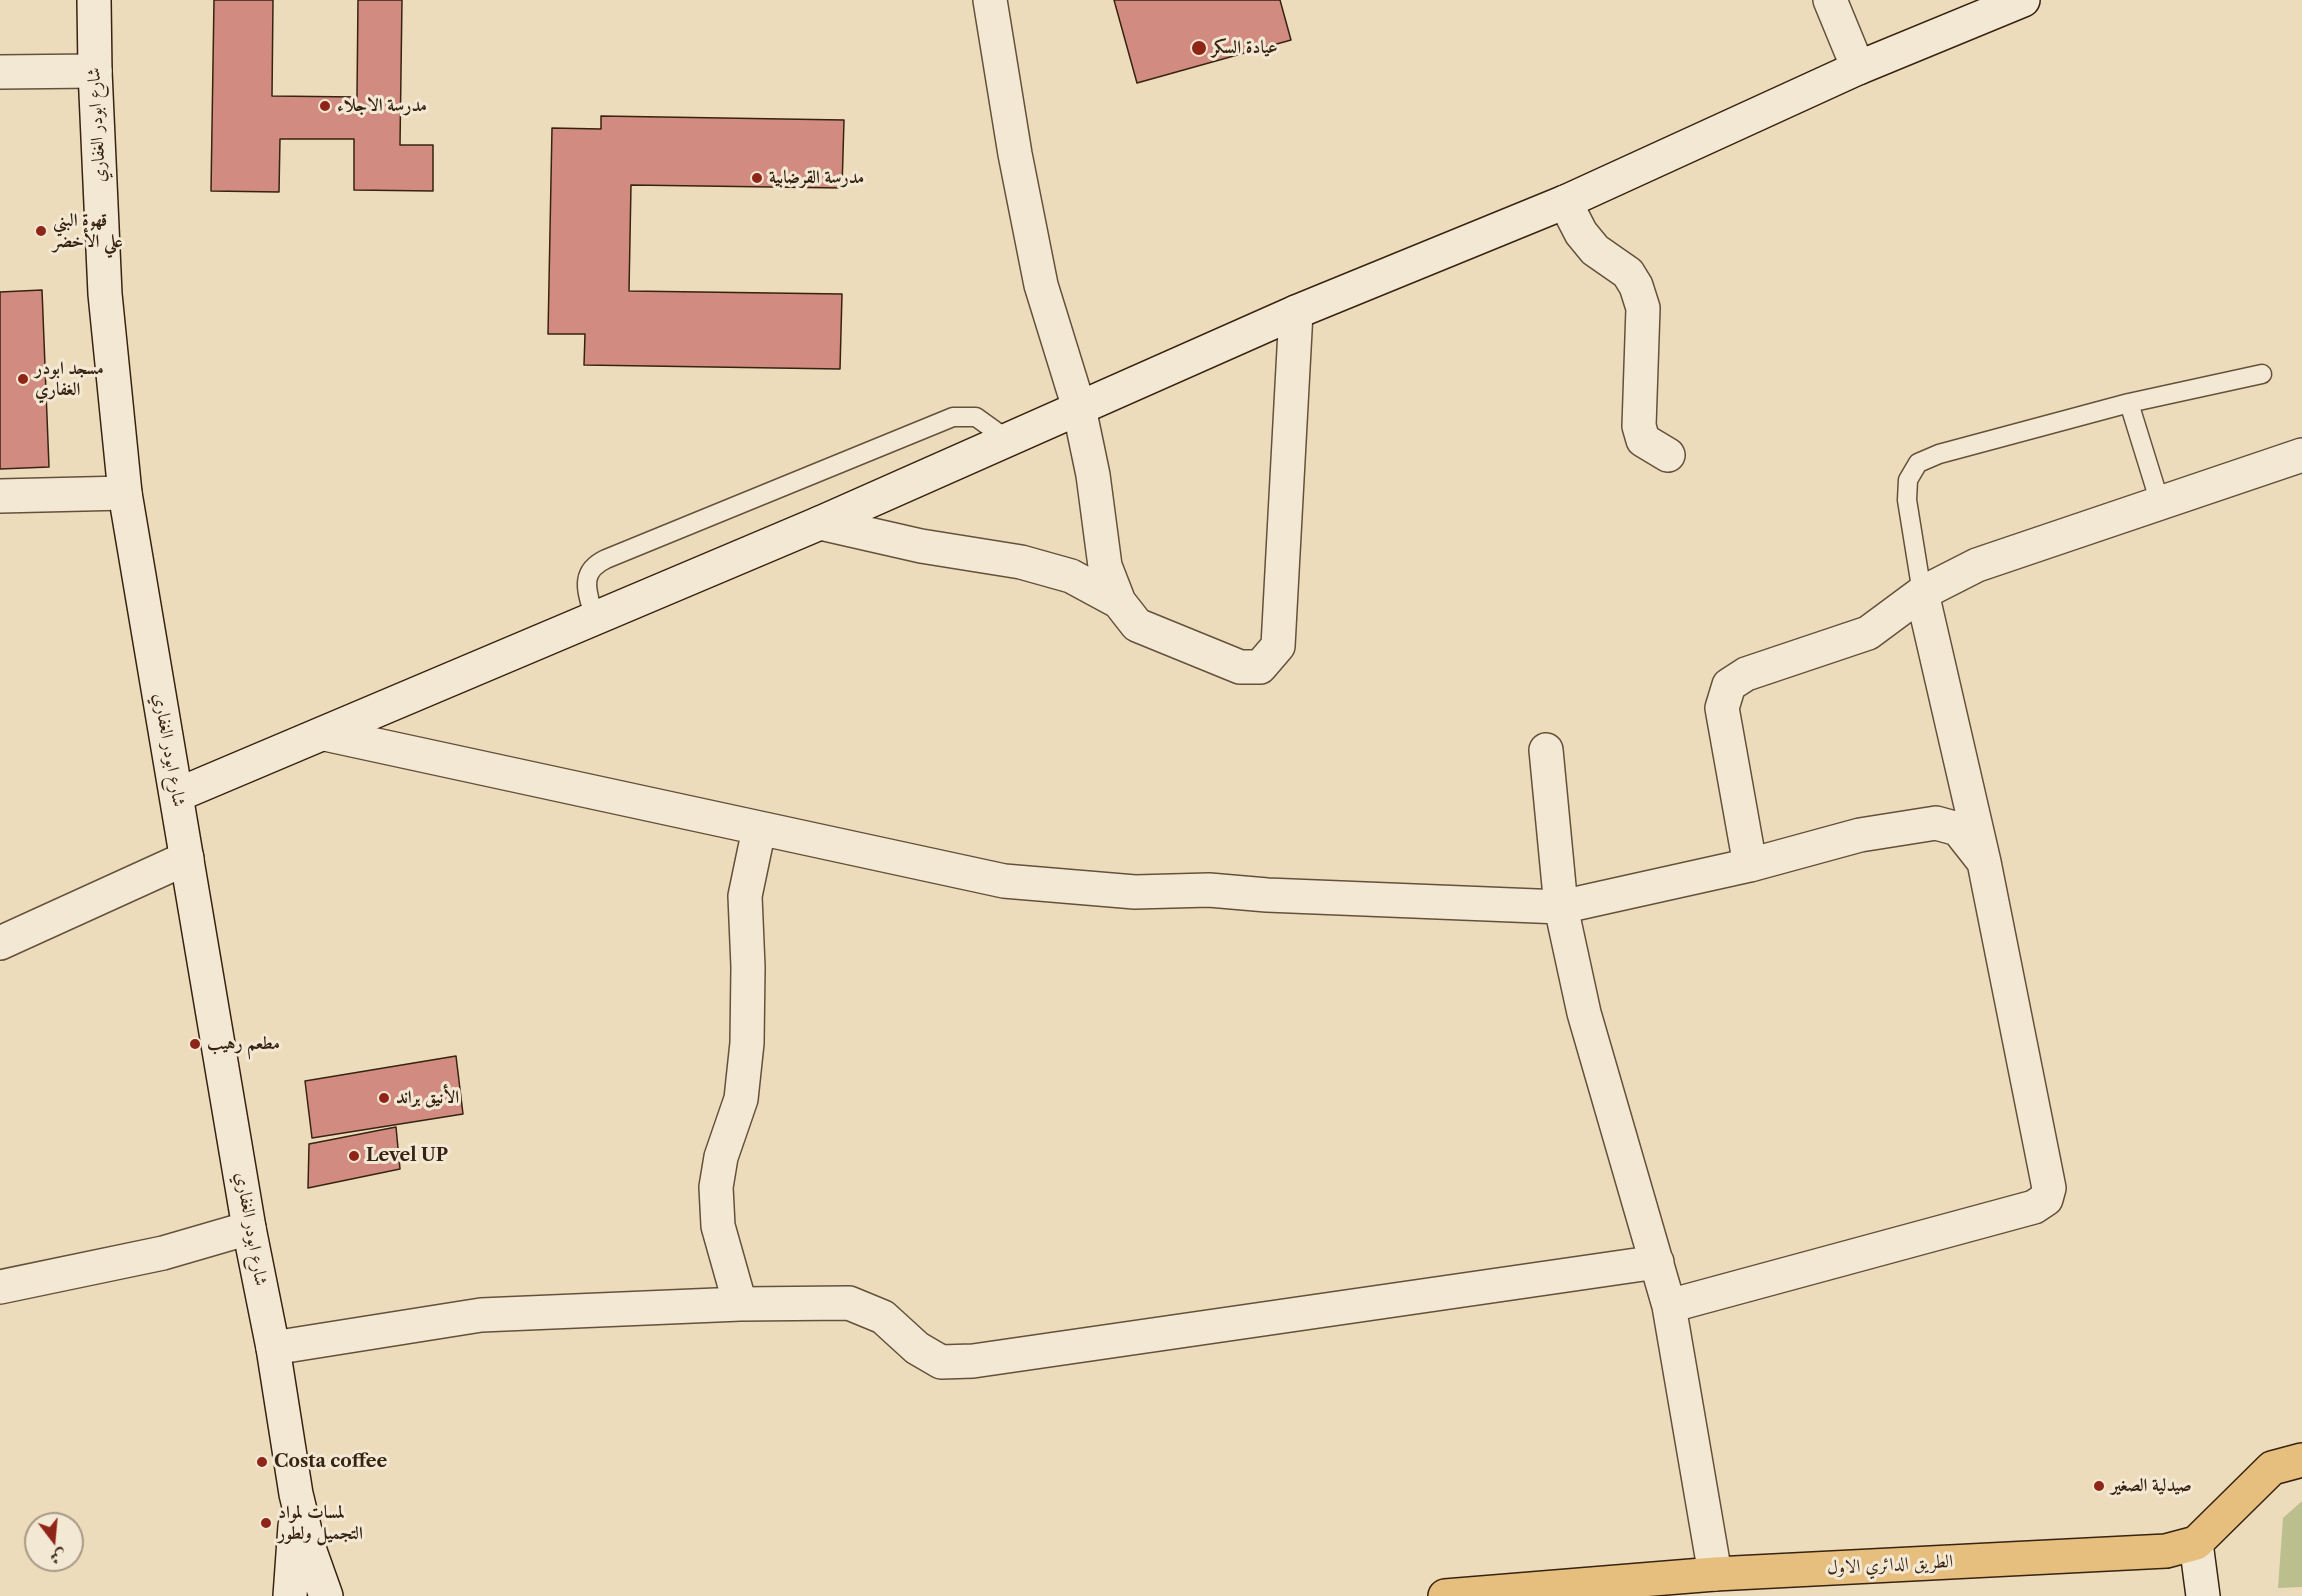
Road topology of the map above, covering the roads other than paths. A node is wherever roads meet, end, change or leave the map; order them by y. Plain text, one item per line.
1 (94, 0) edge
2 (990, 0) edge
3 (1830, 0) edge
4 (2023, 0) edge
5 (1858, 68) junction
6 (94, 71) junction
7 (0, 72) edge
8 (1565, 202) junction
9 (1296, 312) junction
10 (2262, 374) dead end
11 (2129, 403) junction
12 (1079, 408) junction
13 (1008, 440) junction
14 (1668, 455) dead end
15 (2302, 455) edge
16 (125, 493) junction
17 (0, 496) edge
18 (2160, 503) junction
19 (820, 523) junction
20 (1922, 593) junction
21 (1119, 602) junction
22 (595, 620) junction
23 (325, 734) junction
24 (1546, 750) dead end
25 (177, 795) junction
26 (759, 829) junction
27 (187, 858) junction
28 (1984, 862) junction
29 (1750, 865) junction
30 (1561, 907) junction
31 (0, 943) edge
32 (249, 1228) junction
33 (1657, 1262) junction
34 (0, 1287) edge
35 (740, 1304) junction
36 (1669, 1306) junction
37 (273, 1348) junction
38 (2302, 1460) edge
39 (296, 1494) junction
40 (2196, 1543) junction
41 (1716, 1574) junction
42 (290, 1596) edge
43 (326, 1596) edge
44 (1445, 1596) edge
45 (2204, 1596) edge

1 - 6 street, شارع ابودر الغفاري
2 - 12 street
3 - 5 street
4 - 5 street
5 - 8 street
6 - 7 street
6 - 16 street, شارع ابودر الغفاري
8 - 9 street
8 - 14 street
9 - 12 street
9 - 21 street
10 - 11 lane
11 - 18 lane
11 - 20 lane
12 - 13 street
12 - 21 street
13 - 19 street
13 - 22 lane
15 - 18 street
16 - 17 street
16 - 25 street, شارع ابودر الغفاري
18 - 20 street
19 - 21 street
19 - 22 street
20 - 28 street
20 - 29 street
22 - 23 street
23 - 25 street
23 - 26 street
24 - 30 street
25 - 27 street, شارع ابودر الغفاري
26 - 30 street
26 - 35 street
27 - 31 street
27 - 32 street, شارع ابودر الغفاري
28 - 29 street
28 - 36 street
29 - 30 street
30 - 33 street
32 - 34 street
32 - 37 street, شارع ابودر الغفاري
33 - 35 street
33 - 36 street
35 - 37 street
36 - 41 street
37 - 39 street, شارع ابودر الغفاري
38 - 40 main road, الطريق الدائري الاول
39 - 42 street, شارع ابودر الغفاري
39 - 43 street, شارع ابودر الغفاري
40 - 41 main road, الطريق الدائري الاول
40 - 45 street
41 - 44 main road, الطريق الدائري الاول

